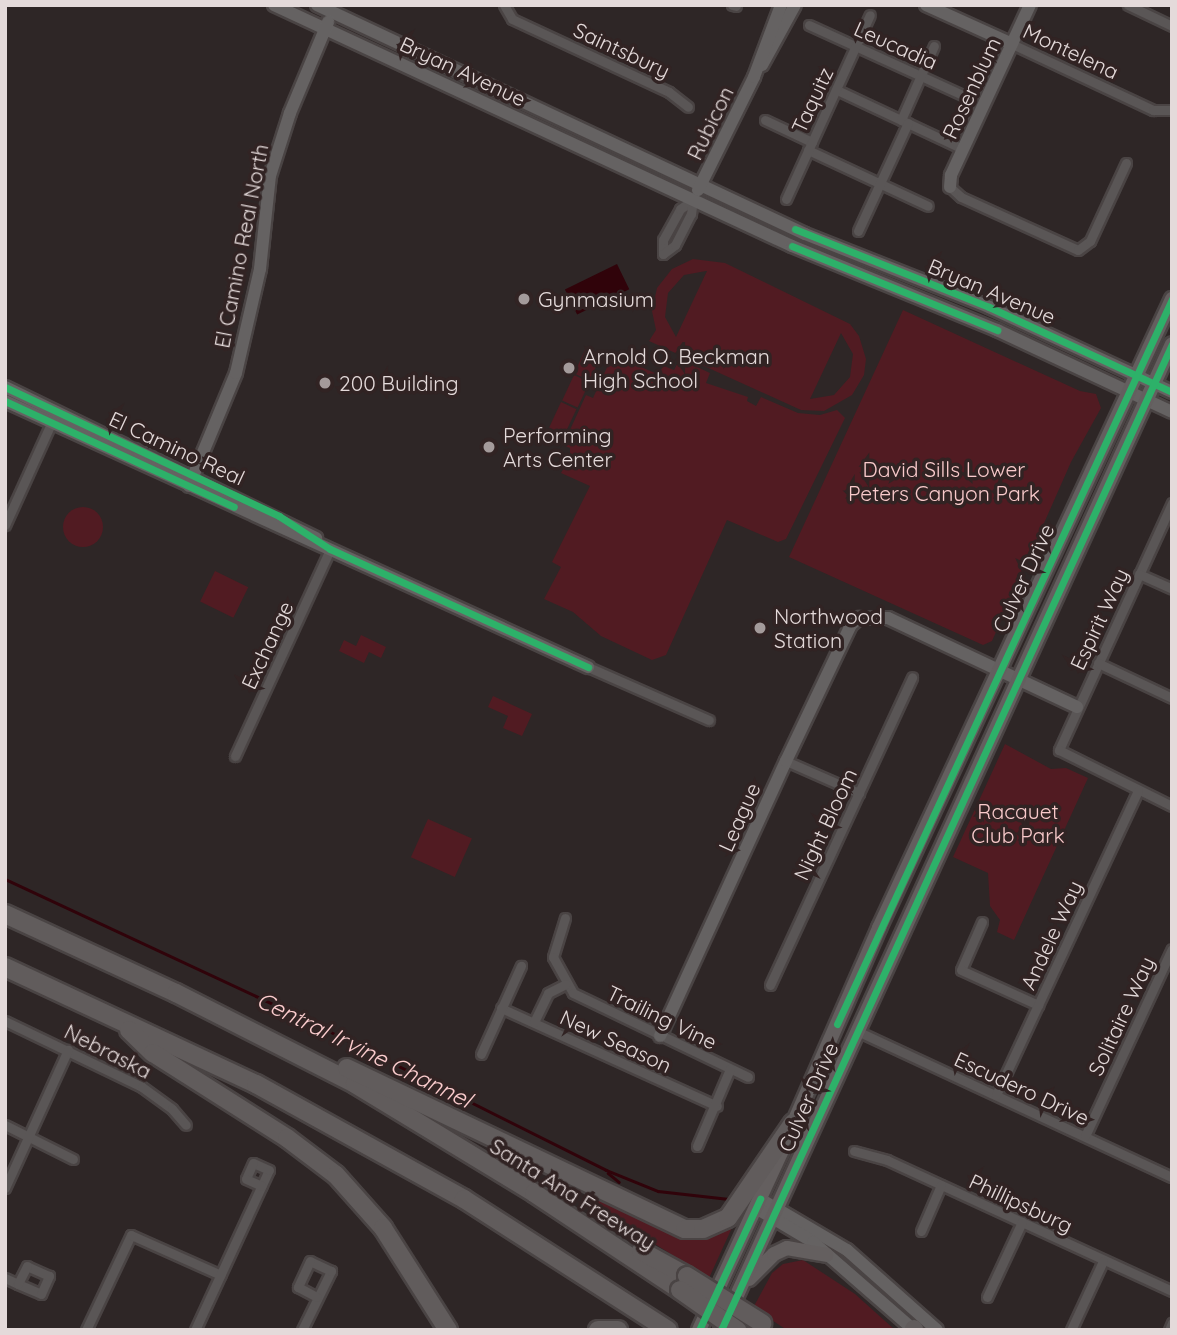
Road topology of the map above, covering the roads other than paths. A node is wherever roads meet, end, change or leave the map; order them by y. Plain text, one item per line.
1 (274, 5) edge
2 (317, 5) edge
3 (782, 5) edge
4 (795, 5) edge
5 (926, 5) edge
6 (1030, 5) edge
7 (1128, 5) edge
8 (504, 6) edge
9 (332, 12) junction
10 (870, 15) dead end
11 (808, 25) dead end
12 (1172, 26) edge
13 (325, 29) junction
14 (1012, 44) junction
15 (857, 46) junction
16 (934, 46) dead end
17 (921, 76) junction
18 (754, 77) junction
19 (837, 90) junction
20 (969, 98) dead end
21 (688, 107) dead end
22 (1167, 111) edge
23 (765, 120) dead end
24 (905, 121) junction
25 (810, 146) junction
26 (963, 149) junction
27 (1126, 163) dead end
28 (880, 184) junction
29 (701, 185) junction
30 (950, 187) joint
31 (786, 199) dead end
32 (693, 200) junction
33 (928, 206) dead end
34 (858, 232) dead end
35 (1172, 299) edge
36 (1172, 344) edge
37 (1135, 375) junction
38 (1153, 383) junction
39 (5, 387) edge
40 (1127, 391) junction
41 (1172, 392) edge
42 (1145, 400) junction
43 (5, 401) edge
44 (1172, 412) edge
45 (54, 417) junction
46 (191, 481) junction
47 (1172, 503) edge
48 (5, 525) edge
49 (330, 549) junction
50 (1139, 574) junction
51 (1172, 589) edge
52 (1098, 663) junction
53 (588, 667) joint
54 (998, 670) junction
55 (912, 677) dead end
56 (1019, 680) junction
57 (1172, 698) edge
58 (1077, 707) junction
59 (709, 720) dead end
60 (235, 755) dead end
61 (786, 761) junction
62 (1138, 791) junction
63 (859, 793) junction
64 (1172, 806) edge
65 (5, 914) edge
66 (565, 918) dead end
67 (982, 922) dead end
68 (1172, 949) edge
69 (521, 966) dead end
70 (5, 967) edge
71 (566, 984) junction
72 (770, 985) dead end
73 (1038, 1005) junction
74 (501, 1008) junction
75 (120, 1020) junction
76 (5, 1021) edge
77 (534, 1022) junction
78 (245, 1028) junction
79 (857, 1031) junction
80 (660, 1037) junction
81 (68, 1050) junction
82 (481, 1054) dead end
83 (730, 1069) junction
84 (748, 1077) dead end
85 (996, 1095) junction
86 (716, 1106) junction
87 (793, 1123) junction
88 (5, 1125) edge
89 (186, 1125) dead end
90 (29, 1136) junction
91 (1085, 1136) junction
92 (697, 1146) dead end
93 (854, 1151) dead end
94 (73, 1159) dead end
95 (1172, 1177) edge
96 (941, 1185) junction
97 (262, 1186) dead end
98 (5, 1188) edge
99 (758, 1204) junction
100 (775, 1213) junction
101 (1022, 1222) junction
102 (921, 1231) dead end
103 (826, 1255) junction
104 (1103, 1261) junction
105 (221, 1275) junction
106 (5, 1278) edge
107 (684, 1283) junction
108 (18, 1284) dead end
109 (741, 1288) junction
110 (1172, 1291) edge
111 (317, 1297) dead end
112 (987, 1297) dead end
113 (1172, 1323) edge
114 (768, 1326) edge
115 (667, 1329) edge
116 (86, 1330) edge
117 (195, 1330) edge
118 (302, 1330) edge
119 (448, 1330) edge
120 (598, 1330) edge
121 (618, 1330) edge
122 (699, 1330) edge
123 (721, 1330) edge
124 (737, 1330) edge
125 (914, 1330) edge
126 (937, 1330) edge
127 (1071, 1330) edge
128 (1169, 1330) edge

1 - 13 main road, Bryan Avenue
2 - 9 main road, Bryan Avenue
3 - 18 main road, Rubicon
4 - 18 main road, Rubicon
5 - 14 main road, Montelena
6 - 14 main road, Rosenblum
7 - 12 street
8 - 21 street, Saintsbury
9 - 13 main road, El Camino Real North
9 - 29 main road, Bryan Avenue
10 - 15 street, Taquitz
11 - 15 street, Leucadia
13 - 32 main road, Bryan Avenue
13 - 46 main road, El Camino Real North
14 - 22 street, Montelena
14 - 26 main road, Rosenblum
15 - 17 street, Leucadia
15 - 19 street, Taquitz
16 - 17 street
17 - 20 street, Leucadia
17 - 24 street
18 - 29 main road, Rubicon
19 - 24 street
19 - 25 street, Taquitz
23 - 25 street
24 - 26 street
24 - 28 street
25 - 28 street
25 - 31 street, Taquitz
26 - 30 main road, Rosenblum
27 - 30 street
28 - 33 street
28 - 34 street
29 - 32 main road, Rubicon
29 - 37 main road, Bryan Avenue
32 - 32 street
32 - 40 main road, Bryan Avenue
35 - 37 main road, Culver Drive
36 - 38 main road, Culver Drive
37 - 38 main road, Bryan Avenue
37 - 40 main road, Culver Drive
38 - 41 main road, Bryan Avenue
38 - 42 main road, Culver Drive
39 - 45 main road, El Camino Real
40 - 42 main road, Bryan Avenue
40 - 54 main road, Culver Drive
42 - 44 main road, Bryan Avenue
42 - 56 main road, Culver Drive
43 - 45 main road, El Camino Real
45 - 46 main road, El Camino Real
45 - 48 street
46 - 49 main road, El Camino Real
47 - 50 street, Espirit Way
49 - 53 main road, El Camino Real
49 - 60 street, Exchange
50 - 51 street
50 - 52 street, Espirit Way
52 - 57 street
52 - 58 street, Espirit Way
53 - 59 street
54 - 56 main road
54 - 61 main road, League
54 - 87 main road, Culver Drive
55 - 63 street, Night Bloom
56 - 58 main road
56 - 79 main road, Culver Drive
58 - 62 street, Espirit Way
61 - 63 street
61 - 80 main road, League
62 - 64 street
62 - 73 street, Andele Way
63 - 72 street, Night Bloom
65 - 78 highway, Santa Ana Freeway
66 - 71 street
67 - 73 street
68 - 91 street, Solitaire Way
69 - 74 street
70 - 75 highway
71 - 77 street
71 - 80 street, Trailing Vine
73 - 85 street, Andele Way
74 - 77 street, New Season
74 - 82 street
75 - 115 highway
75 - 119 highway
76 - 81 street, Nebraska
77 - 86 street, New Season
78 - 87 highway
78 - 107 highway, Santa Ana Freeway
79 - 85 street, Escudero Drive
79 - 100 main road, Culver Drive
80 - 83 street, Trailing Vine
81 - 89 street, Nebraska
81 - 90 street
83 - 84 street, Trailing Vine
83 - 86 street
85 - 91 street, Escudero Drive
86 - 92 street
87 - 99 main road, Culver Drive
88 - 90 street
90 - 94 street
90 - 98 street
91 - 95 street, Escudero Drive
93 - 96 street, Phillipsburg
96 - 101 street, Phillipsburg
96 - 102 street
97 - 105 street
99 - 100 main road
99 - 122 main road, Culver Drive
100 - 103 main road
100 - 109 main road, Culver Drive
100 - 126 main road
101 - 104 street, Phillipsburg
101 - 112 street
103 - 109 main road
103 - 125 main road
104 - 110 street, Phillipsburg
104 - 127 street
105 - 116 street
105 - 117 street
106 - 108 street
107 - 114 highway, bridge
107 - 124 highway, bridge
109 - 123 main road, Culver Drive
111 - 118 street
113 - 128 street
120 - 121 highway

